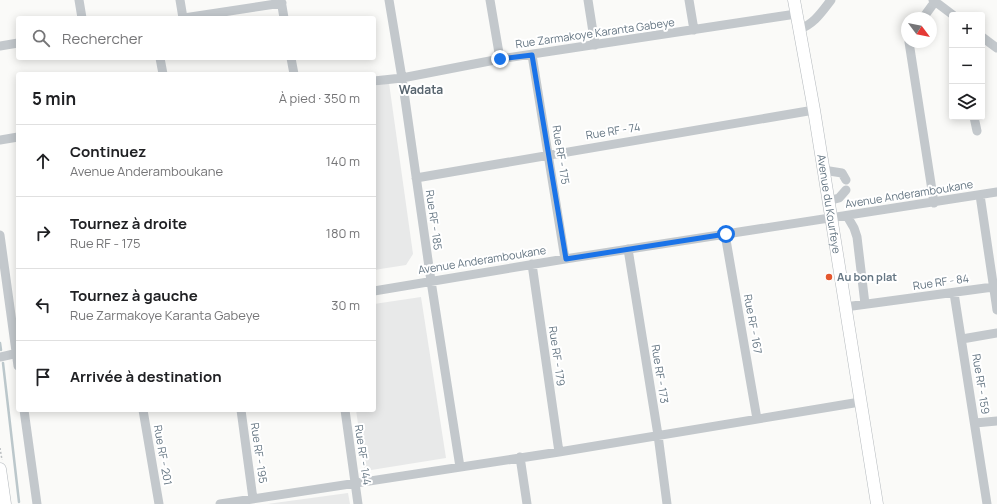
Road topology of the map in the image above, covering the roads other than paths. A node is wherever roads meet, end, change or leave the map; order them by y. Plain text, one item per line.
1 (79, 0) edge
2 (180, 0) edge
3 (389, 0) edge
4 (490, 0) edge
5 (588, 0) edge
6 (689, 0) edge
7 (794, 0) edge
8 (831, 0) edge
9 (935, 0) edge
10 (282, 1) edge
11 (927, 12) edge
12 (949, 12) edge
13 (796, 14) junction
14 (82, 16) edge
15 (183, 16) edge
16 (195, 16) edge
17 (284, 16) edge
18 (694, 30) junction
19 (798, 30) junction
20 (985, 39) edge
21 (16, 44) edge
22 (595, 45) junction
23 (0, 46) edge
24 (910, 48) edge
25 (997, 48) edge
26 (532, 55) junction
27 (500, 59) junction
28 (160, 60) edge
29 (291, 60) edge
30 (163, 72) edge
31 (294, 72) edge
32 (402, 78) junction
33 (376, 81) edge
34 (814, 110) junction
35 (975, 120) edge
36 (977, 130) dead end
37 (16, 137) edge
38 (0, 140) edge
39 (549, 154) junction
40 (823, 170) junction
41 (416, 178) junction
42 (846, 180) dead end
43 (846, 190) dead end
44 (997, 192) edge
45 (980, 195) junction
46 (828, 201) junction
47 (934, 203) junction
48 (848, 216) junction
49 (831, 218) junction
50 (726, 234) junction
51 (0, 235) edge
52 (628, 249) junction
53 (566, 259) junction
54 (532, 264) junction
55 (431, 281) junction
56 (993, 287) junction
57 (376, 291) edge
58 (954, 293) junction
59 (866, 304) junction
60 (846, 307) junction
61 (997, 310) edge
62 (997, 333) edge
63 (962, 339) junction
64 (16, 346) edge
65 (16, 353) edge
66 (0, 357) edge
67 (860, 402) junction
68 (24, 412) edge
69 (143, 412) edge
70 (241, 412) edge
71 (345, 412) edge
72 (756, 419) junction
73 (997, 421) edge
74 (975, 423) junction
75 (658, 435) junction
76 (559, 452) junction
77 (520, 457) junction
78 (460, 467) junction
79 (0, 469) edge
80 (355, 483) junction
81 (253, 499) junction
82 (4, 504) edge
83 (37, 504) edge
84 (159, 504) edge
85 (220, 504) edge
86 (358, 504) edge
87 (527, 504) edge
88 (667, 504) edge
89 (877, 504) edge
90 (987, 504) edge

1 - 14 street
2 - 15 street
3 - 32 street, Rue RF - 185
4 - 27 street
5 - 22 street
6 - 18 street
7 - 13 main road, Avenue du Kourfeye
8 - 19 street
9 - 11 street
9 - 12 street
10 - 16 street
10 - 17 street
13 - 18 street, Rue Zarmakoye Karanta Gabeye
13 - 19 main road, Avenue du Kourfeye
18 - 22 street, Rue Zarmakoye Karanta Gabeye
19 - 34 main road, Avenue du Kourfeye
20 - 25 street
21 - 23 street
22 - 26 street, Rue Zarmakoye Karanta Gabeye
24 - 47 street
26 - 27 street, Rue Zarmakoye Karanta Gabeye
26 - 39 street, Rue RF - 175
27 - 32 street, Rue Zarmakoye Karanta Gabeye
28 - 30 street
29 - 31 street
32 - 33 street, Rue Zarmakoye Karanta Gabeye
32 - 41 street, Rue RF - 185
34 - 39 street, Rue RF - 74
34 - 40 main road, Avenue du Kourfeye
35 - 36 street
37 - 38 street
39 - 41 street, Rue RF - 74
39 - 53 street, Rue RF - 175
40 - 42 street
40 - 46 main road, Avenue du Kourfeye
41 - 55 street, Rue RF - 185
43 - 46 street
44 - 45 street, Avenue Anderamboukane
45 - 47 street, Avenue Anderamboukane
45 - 56 street
46 - 49 main road, Avenue du Kourfeye
47 - 48 street, Avenue Anderamboukane
48 - 49 street, Avenue Anderamboukane
48 - 59 street
49 - 50 street, Avenue Anderamboukane
49 - 60 main road, Avenue du Kourfeye
50 - 52 street, Avenue Anderamboukane
50 - 72 street, Rue RF - 167
51 - 64 street
52 - 53 street, Avenue Anderamboukane
52 - 75 street, Rue RF - 173
53 - 54 street, Avenue Anderamboukane
54 - 55 street, Avenue Anderamboukane
54 - 76 street, Rue RF - 179
55 - 57 street, Avenue Anderamboukane
55 - 78 street, Rue RF - 185
56 - 58 street, Rue RF - 84
56 - 61 street
58 - 59 street, Rue RF - 84
58 - 63 street, Rue RF - 159
59 - 60 street, Rue RF - 84
60 - 67 main road, Avenue du Kourfeye
62 - 63 street
63 - 74 street, Rue RF - 159
65 - 66 street
67 - 72 street
67 - 89 main road, Avenue du Kourfeye
68 - 83 street
69 - 84 street, Rue RF - 201
70 - 81 street, Rue RF - 195
71 - 80 street, Rue RF - 144
72 - 75 street
73 - 74 street
74 - 90 street, Rue RF - 159
75 - 76 street
75 - 88 street, Rue RF - 173
76 - 77 street
77 - 78 street
77 - 87 street
78 - 80 street
79 - 82 main road
80 - 81 street
80 - 86 street, Rue RF - 144
81 - 85 street

